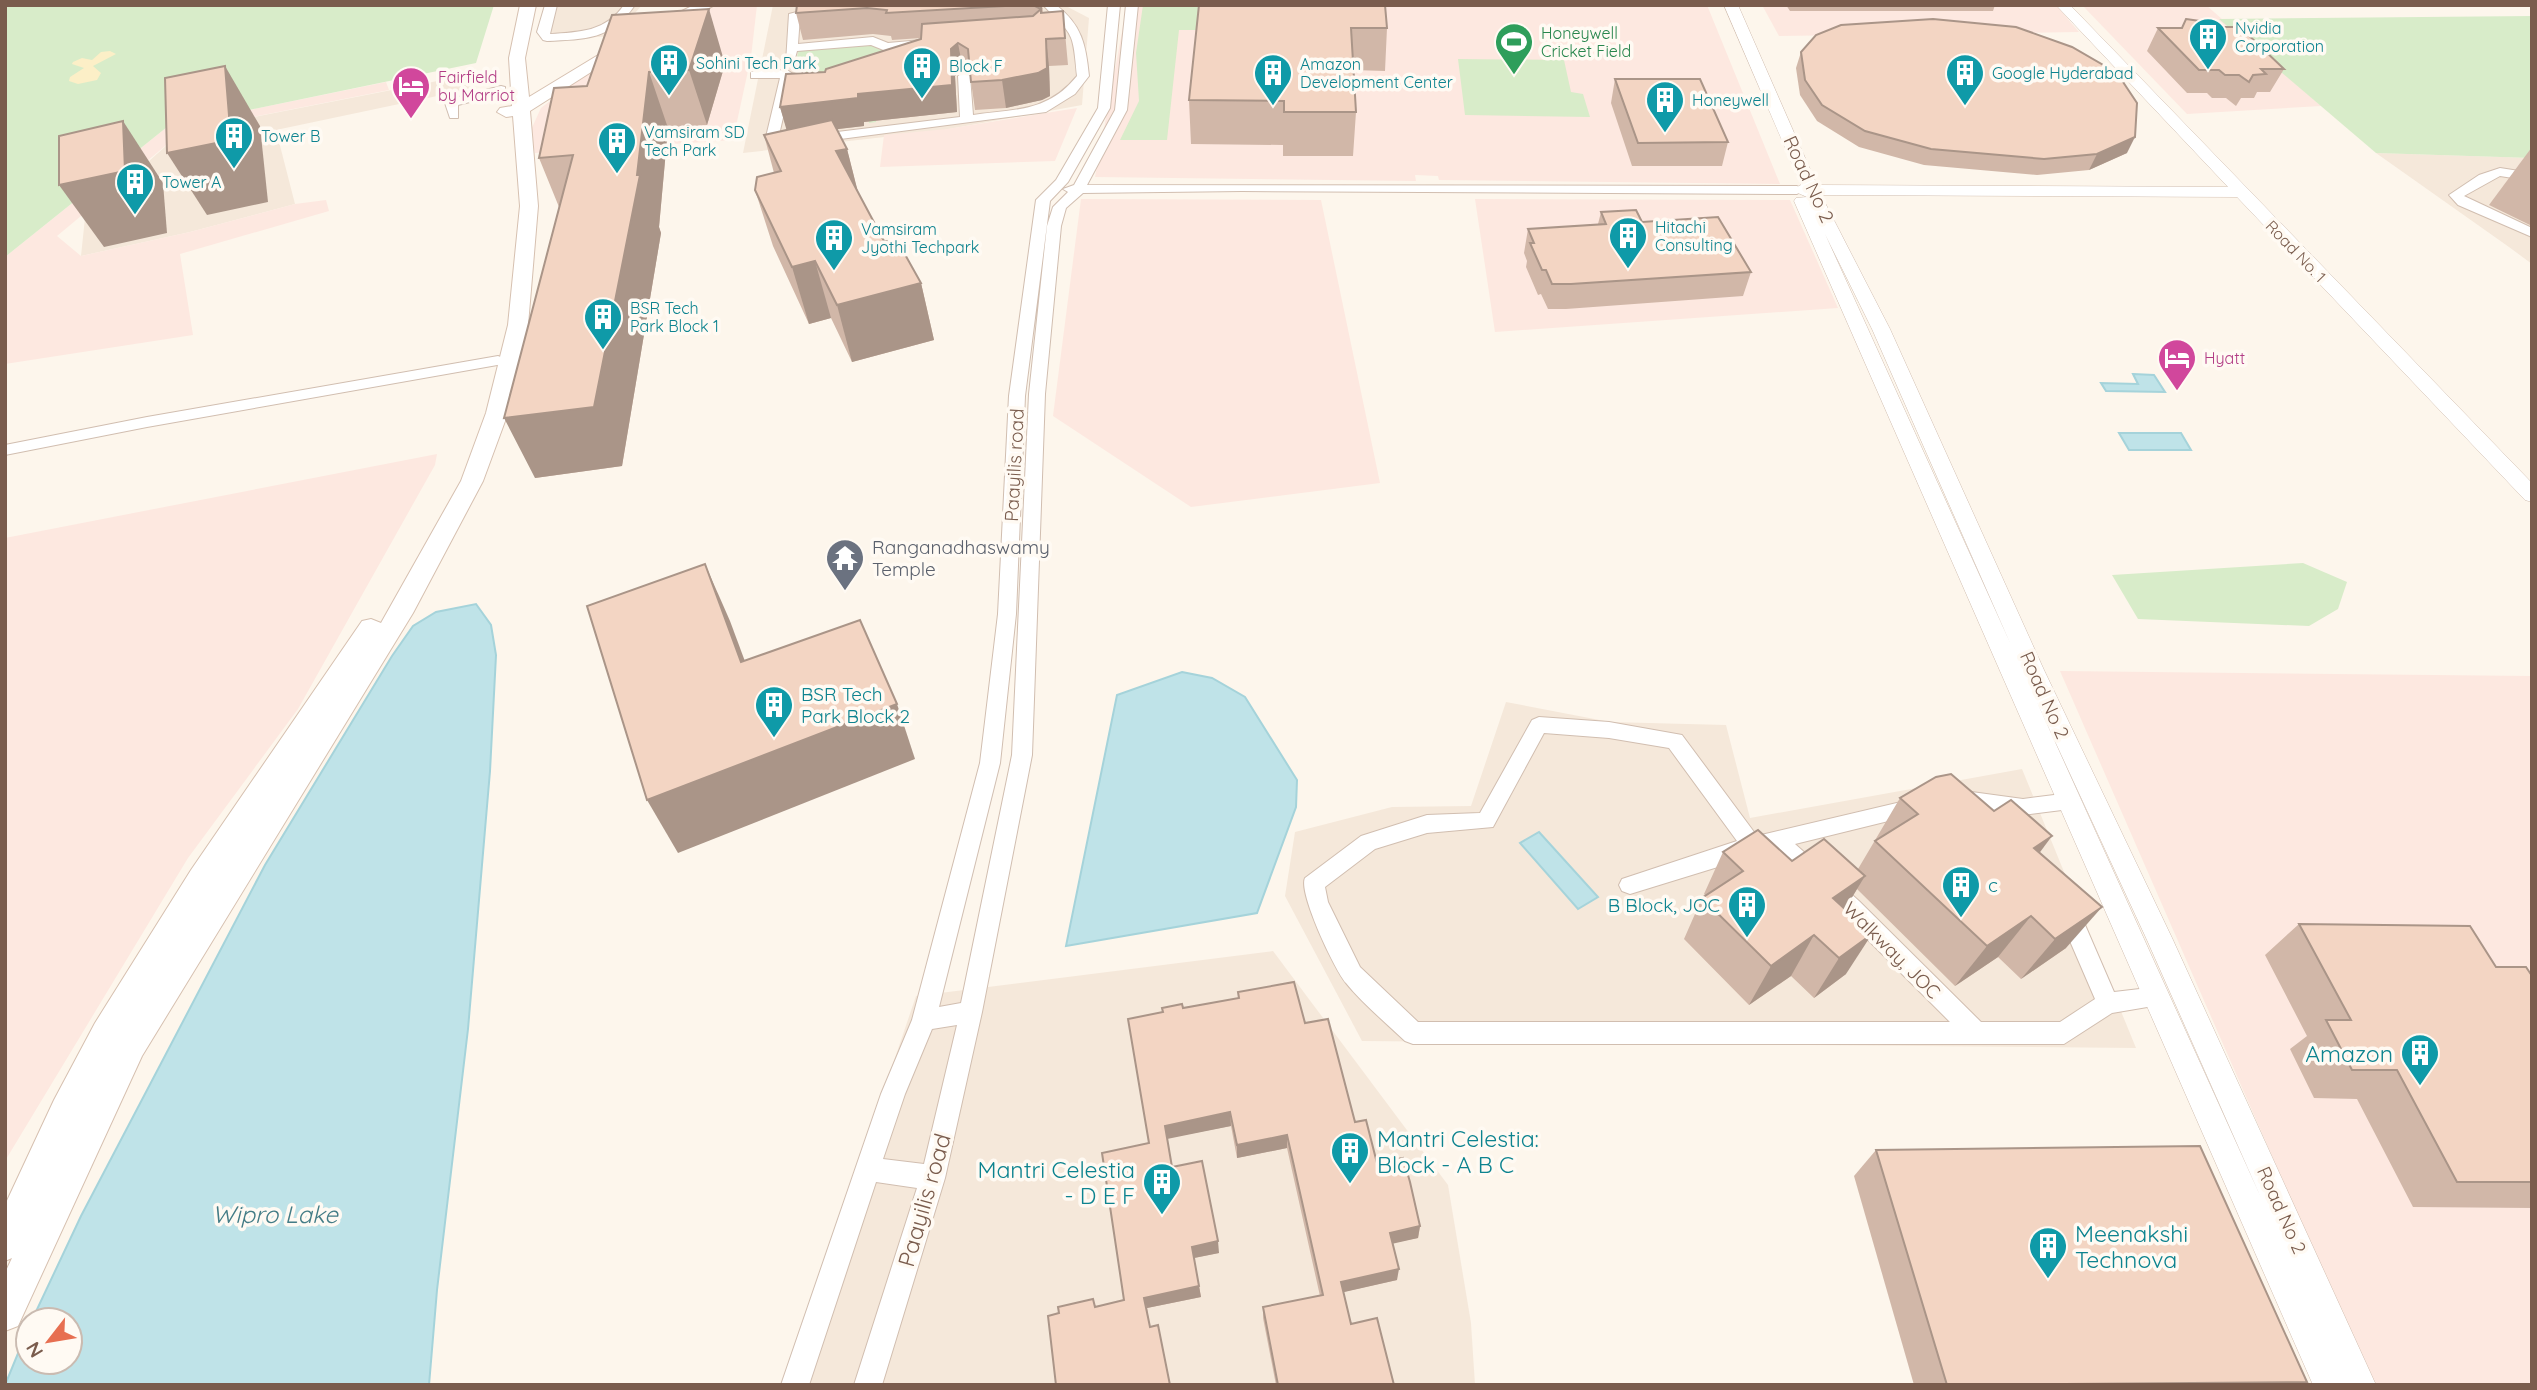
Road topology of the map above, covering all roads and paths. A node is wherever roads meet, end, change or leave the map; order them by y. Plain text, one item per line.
1 (566, 5) edge
2 (630, 5) edge
3 (707, 5) edge
4 (1048, 5) edge
5 (1114, 5) edge
6 (1132, 5) edge
7 (1716, 5) edge
8 (1731, 5) edge
9 (2062, 5) edge
10 (551, 6) edge
11 (528, 7) edge
12 (832, 8) edge
13 (504, 40) dead end
14 (941, 43) edge
15 (792, 48) junction
16 (788, 68) junction
17 (756, 69) dead end
18 (964, 76) edge
19 (501, 90) junction
20 (1112, 109) junction
21 (513, 111) junction
22 (454, 115) dead end
23 (967, 120) junction
24 (2532, 177) edge
25 (1055, 188) junction
26 (1078, 190) junction
27 (1804, 190) junction
28 (2240, 192) junction
29 (2532, 233) edge
30 (498, 361) junction
31 (5, 450) edge
32 (2532, 495) edge
33 (2070, 801) junction
34 (2023, 807) junction
35 (2034, 831) edge
36 (1776, 840) junction
37 (1752, 846) junction
38 (1630, 885) dead end
39 (2060, 893) edge
40 (2157, 998) junction
41 (2108, 1003) junction
42 (971, 1012) junction
43 (924, 1020) junction
44 (1976, 1033) junction
45 (869, 1169) junction
46 (933, 1178) junction
47 (5, 1244) edge
48 (5, 1313) edge
49 (794, 1385) edge
50 (868, 1385) edge
51 (2329, 1385) edge
52 (2360, 1385) edge

1 - 10 street
2 - 10 street
3 - 21 main road
4 - 23 street
5 - 20 street, Paayilis road
6 - 20 street, Paayilis road
7 - 27 street, Road No 2
8 - 27 street, Road No 2
9 - 28 street, Road No. 1
10 - 11 street
11 - 21 main road
12 - 15 street
13 - 19 main road
14 - 15 street
15 - 16 street
16 - 17 street
16 - 23 street
18 - 23 street
19 - 21 main road
19 - 22 street
20 - 25 street, Paayilis road
20 - 26 street, Paayilis road
21 - 30 main road
21 - 48 main road
24 - 29 street
25 - 26 street
25 - 43 street, Paayilis road
26 - 27 street
26 - 42 street, Paayilis road
27 - 28 street
27 - 33 street, Road No 2
27 - 52 street, Road No 2
28 - 32 street, Road No. 1
30 - 31 street
30 - 47 main road
33 - 34 street
33 - 40 street, Road No 2
34 - 35 street
34 - 36 street
36 - 37 street
36 - 44 street, Walkway, JOC
37 - 38 street
37 - 44 street
39 - 41 street
40 - 41 street
40 - 51 street, Road No 2
41 - 44 street
42 - 43 street
42 - 46 street, Paayilis road
43 - 45 street, Paayilis road
45 - 46 street
45 - 49 street, Paayilis road
46 - 50 street, Paayilis road

